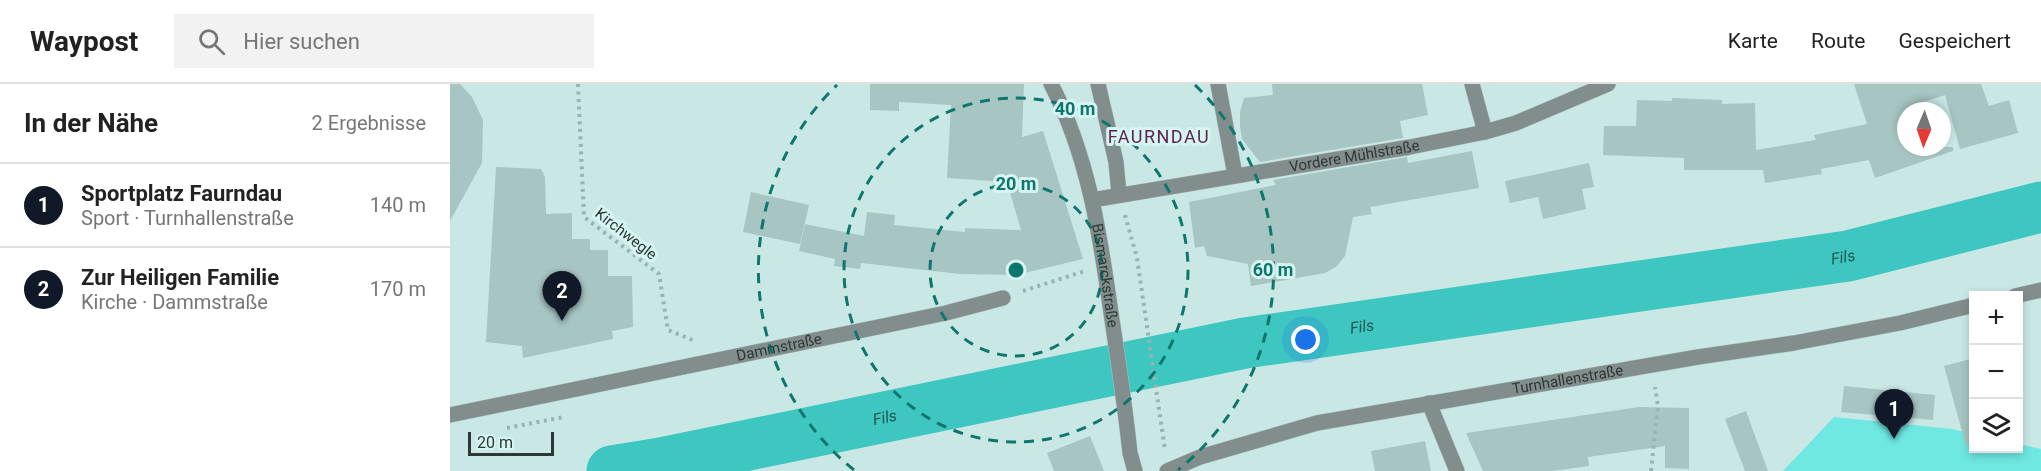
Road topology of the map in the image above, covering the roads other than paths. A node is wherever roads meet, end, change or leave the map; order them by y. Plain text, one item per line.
1 (1051, 84) edge
2 (1098, 84) edge
3 (1218, 84) edge
4 (1472, 84) edge
5 (1608, 84) edge
6 (1485, 132) junction
7 (1233, 168) junction
8 (1119, 194) junction
9 (1092, 200) junction
10 (2041, 290) edge
11 (2023, 294) edge
12 (1003, 298) road end
13 (1969, 306) edge
14 (1429, 403) junction
15 (450, 415) edge
16 (1135, 471) edge
17 (1169, 471) edge
18 (1457, 471) edge

1 - 9 street, Bismarckstraße
2 - 8 street
3 - 7 street
4 - 6 street
5 - 6 street, Vordere Mühlstraße
6 - 7 street, Vordere Mühlstraße
7 - 8 street, Vordere Mühlstraße
8 - 9 street, Vordere Mühlstraße
9 - 16 street, Bismarckstraße
10 - 11 street
12 - 15 street, Dammstraße
13 - 14 street, Turnhallenstraße
14 - 17 street, Turnhallenstraße
14 - 18 street

